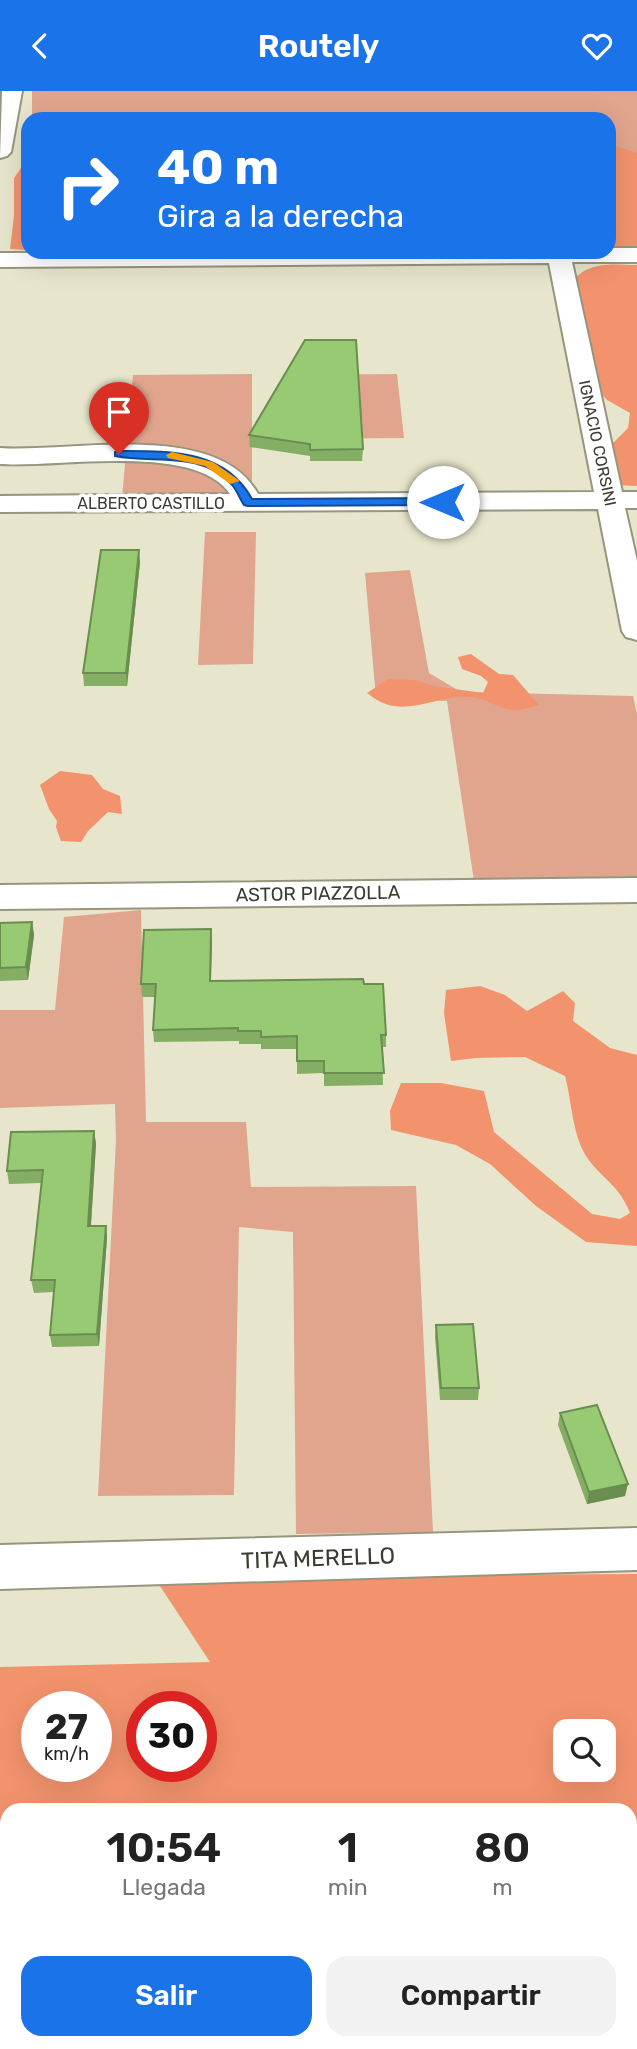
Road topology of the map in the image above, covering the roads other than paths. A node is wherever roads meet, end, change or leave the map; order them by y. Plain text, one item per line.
1 (12, 91) edge
2 (0, 152) edge
3 (616, 255) edge
4 (637, 255) edge
5 (140, 259) edge
6 (560, 259) edge
7 (0, 260) edge
8 (0, 456) edge
9 (623, 500) edge
10 (248, 503) junction
11 (0, 504) edge
12 (637, 631) edge
13 (637, 890) edge
14 (0, 897) edge
15 (637, 1549) edge
16 (0, 1567) edge

1 - 2 street
3 - 4 street
5 - 7 street
6 - 9 street, IGNACIO CORSINI
8 - 10 street
9 - 10 street, ALBERTO CASTILLO
9 - 12 street, IGNACIO CORSINI
10 - 11 street, ALBERTO CASTILLO
13 - 14 street, ASTOR PIAZZOLLA
15 - 16 street, TITA MERELLO

